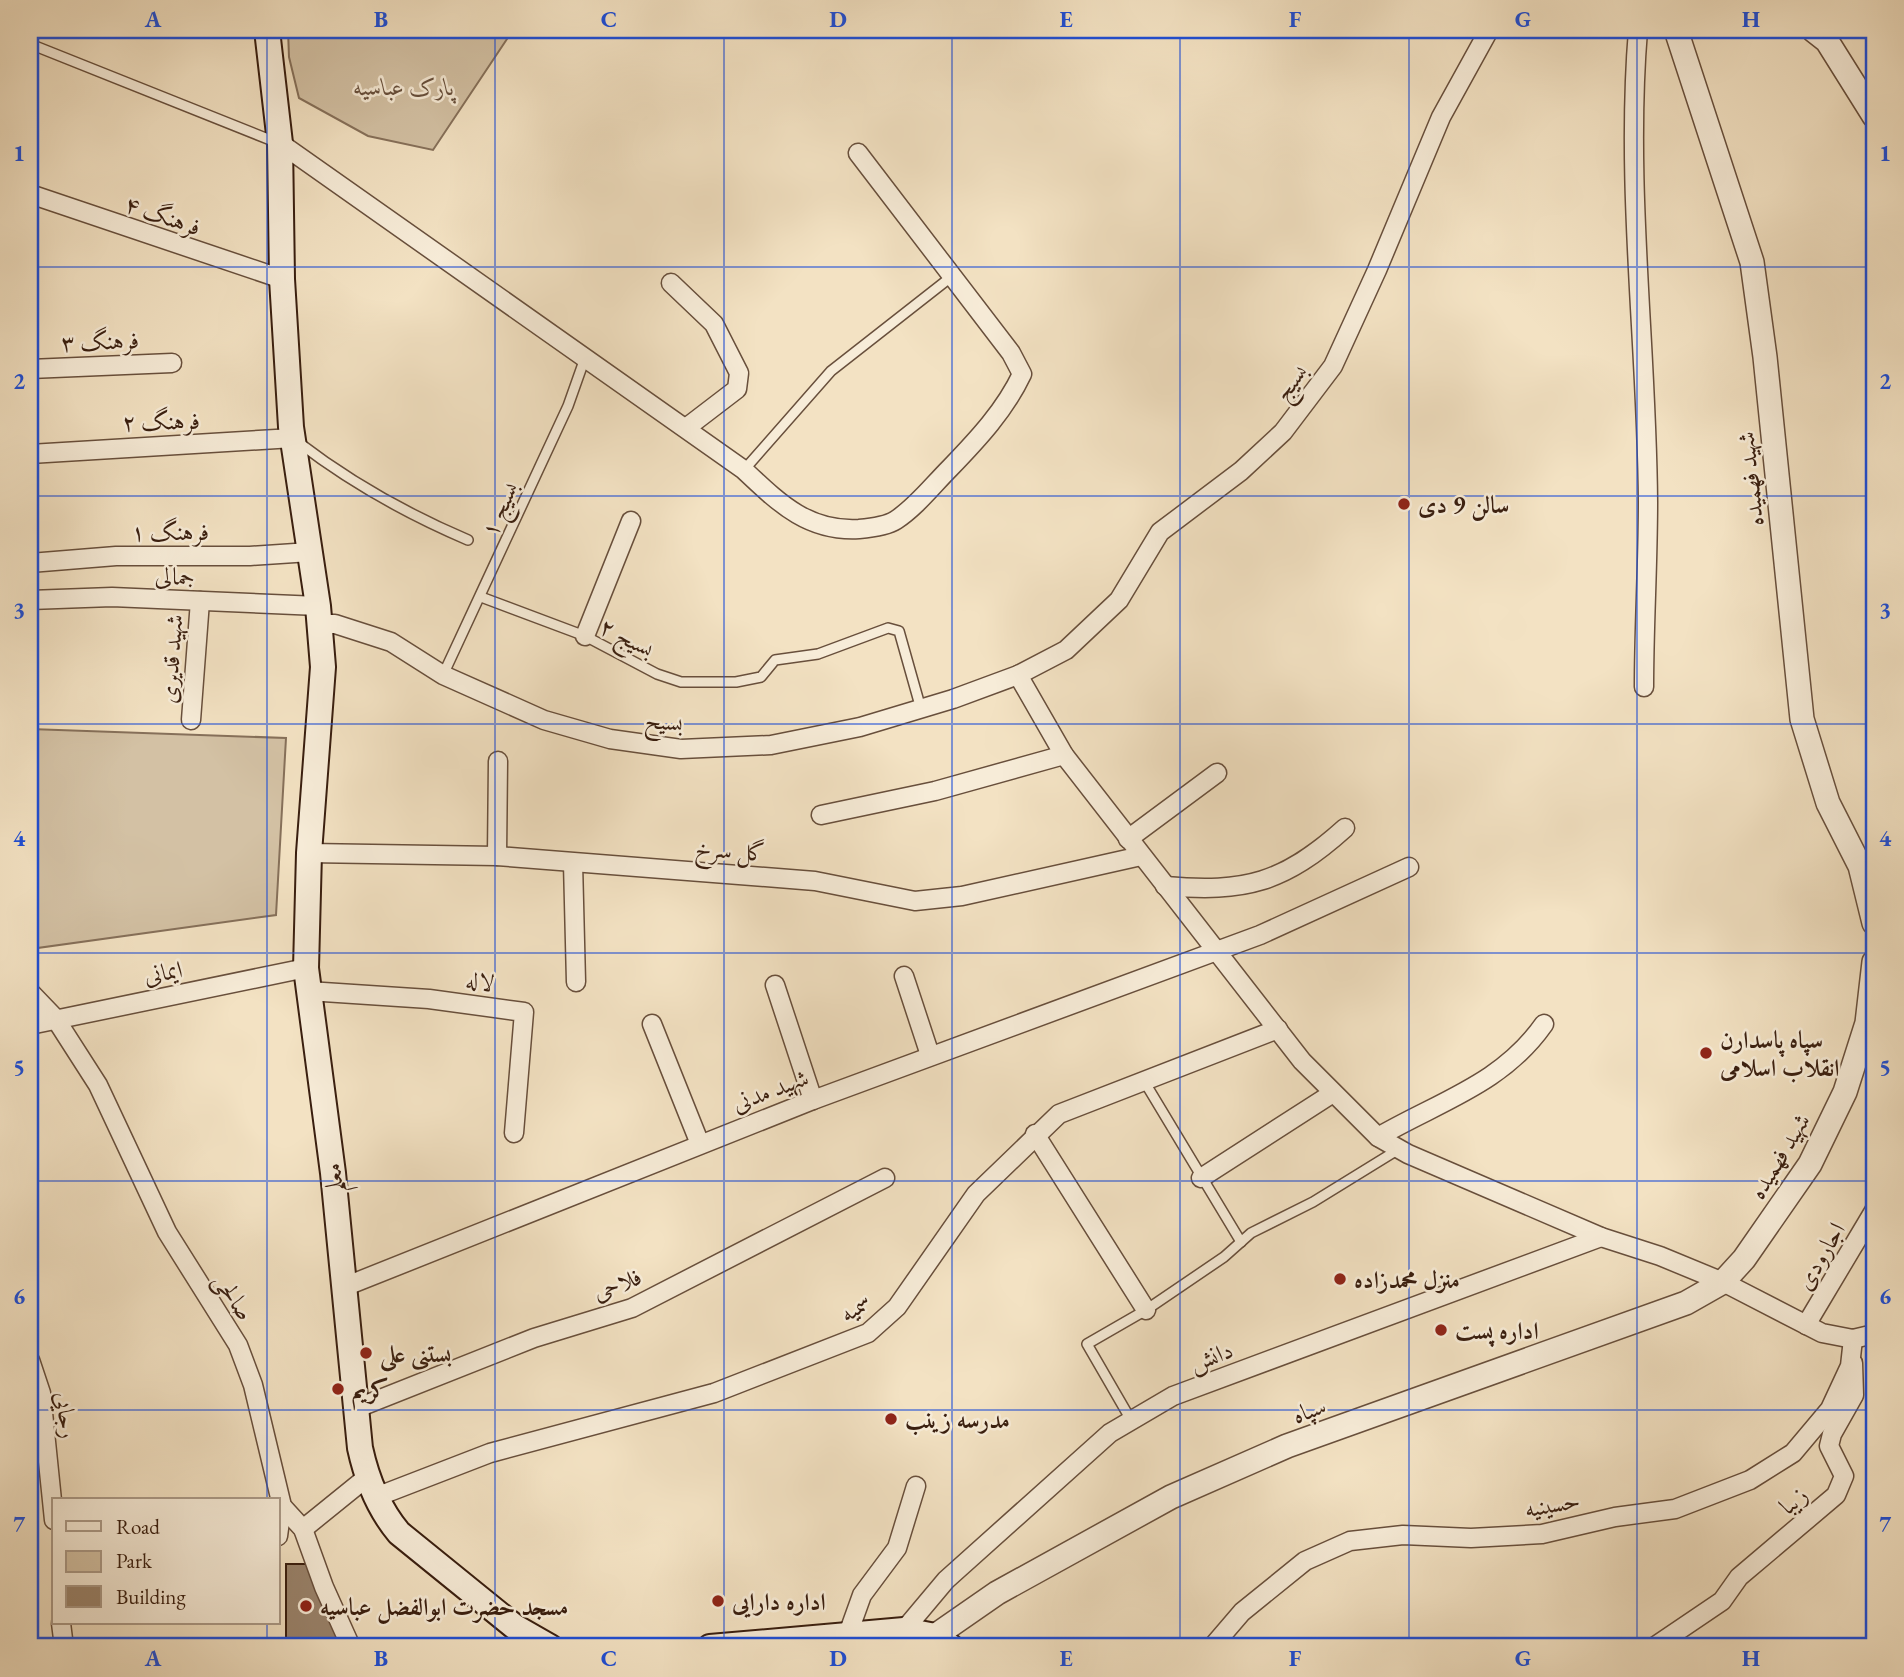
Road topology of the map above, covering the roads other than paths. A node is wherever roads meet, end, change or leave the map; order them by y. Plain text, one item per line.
1 (267, 30) edge
2 (1489, 30) edge
3 (1639, 30) edge
4 (1676, 30) edge
5 (1813, 30) edge
6 (30, 44) edge
7 (1874, 116) edge
8 (280, 143) junction
9 (858, 153) dead end
10 (30, 194) edge
11 (951, 277) junction
12 (282, 279) junction
13 (671, 283) dead end
14 (586, 356) junction
15 (172, 363) dead end
16 (30, 369) edge
17 (686, 428) junction
18 (293, 438) junction
19 (30, 454) edge
20 (744, 470) junction
21 (631, 521) dead end
22 (468, 540) dead end
23 (310, 552) junction
24 (30, 563) edge
25 (481, 597) junction
26 (30, 600) edge
27 (200, 601) junction
28 (319, 615) junction
29 (585, 636) junction
30 (1018, 675) junction
31 (443, 676) junction
32 (1644, 687) dead end
33 (921, 709) junction
34 (191, 720) dead end
35 (1064, 755) junction
36 (498, 761) dead end
37 (1217, 773) dead end
38 (821, 815) dead end
39 (1345, 828) dead end
40 (1128, 839) junction
41 (309, 853) junction
42 (497, 856) junction
43 (1141, 856) junction
44 (573, 863) junction
45 (1860, 866) junction
46 (1409, 867) dead end
47 (1165, 886) junction
48 (1874, 892) edge
49 (1874, 923) edge
50 (1217, 951) junction
51 (1874, 962) edge
52 (904, 976) dead end
53 (307, 979) junction
54 (576, 982) dead end
55 (775, 985) dead end
56 (30, 992) edge
57 (55, 1018) junction
58 (652, 1024) dead end
59 (1544, 1024) dead end
60 (30, 1025) edge
61 (1278, 1029) junction
62 (930, 1055) junction
63 (1144, 1081) junction
64 (1333, 1093) junction
65 (813, 1100) junction
66 (513, 1133) dead end
67 (1035, 1134) junction
68 (1378, 1137) junction
69 (701, 1144) junction
70 (1399, 1149) junction
71 (885, 1178) dead end
72 (1201, 1178) junction
73 (1874, 1211) edge
74 (1601, 1237) junction
75 (1241, 1242) junction
76 (1723, 1282) junction
77 (344, 1287) junction
78 (1146, 1310) junction
79 (1806, 1325) junction
80 (1874, 1334) edge
81 (1853, 1339) junction
82 (30, 1360) edge
83 (355, 1409) junction
84 (1131, 1420) junction
85 (916, 1486) dead end
86 (371, 1487) junction
87 (52, 1500) edge
88 (282, 1506) junction
89 (280, 1521) edge
90 (303, 1529) junction
91 (61, 1624) edge
92 (904, 1630) junction
93 (848, 1634) junction
94 (943, 1642) edge
95 (64, 1647) edge
96 (351, 1647) edge
97 (548, 1647) edge
98 (710, 1647) edge
99 (1212, 1647) edge
100 (1654, 1647) edge

1 - 8 main road, معلم
2 - 30 street, بسیج
3 - 32 street
4 - 45 street, شهید فهمیده
5 - 7 street
6 - 8 lane
8 - 12 main road, معلم
8 - 14 street
9 - 11 street
10 - 12 street, فرهنگ ۴
11 - 20 lane
11 - 20 street
12 - 18 main road, معلم
13 - 17 street
14 - 17 street
14 - 25 lane, بسیج ۱
15 - 16 street, فرهنگ ۳
17 - 20 street
18 - 19 street, فرهنگ ۲
18 - 22 lane
18 - 23 main road, معلم
21 - 29 street
23 - 24 street, فرهنگ ۱
23 - 28 main road, معلم
25 - 29 lane, بسیج ۲
25 - 31 lane, بسیج ۱
26 - 27 street, جمالی
27 - 28 street, جمالی
27 - 34 street, شهید قدیری
28 - 31 street, بسیح
28 - 41 main road, معلم
29 - 33 lane, بسیج ۲
30 - 33 street, بسیح
30 - 35 street
31 - 33 street, بسیح
35 - 38 street
35 - 40 street
36 - 42 street
37 - 40 street
39 - 47 street
40 - 43 street
41 - 42 street, گل سرخ
41 - 53 main road, معلم
42 - 44 street, گل سرخ
43 - 44 street, گل سرخ
43 - 47 street
44 - 54 street
45 - 48 lane
45 - 49 street, شهید فهمیده
46 - 50 street, شهید مدنی
47 - 50 street
50 - 61 street
50 - 62 street, شهید مدنی
51 - 76 street, شهید فهمیده
52 - 62 street
53 - 57 street, ایمانی
53 - 66 street, لاله
53 - 77 main road, معلم
55 - 65 street
56 - 57 street, صالحی
57 - 60 street, ایمانی
57 - 88 street, صالحی
58 - 69 street
59 - 68 street
61 - 63 street, سمیه
61 - 64 street
62 - 65 street, شهید مدنی
63 - 67 street, سمیه
63 - 72 lane
64 - 68 street
64 - 72 street
65 - 69 street, شهید مدنی
67 - 78 street
67 - 86 street, سمیه
68 - 70 street
69 - 77 street, شهید مدنی
70 - 74 street
70 - 75 lane
71 - 83 street, فلاحی
72 - 75 lane
73 - 79 street, اجارودی
74 - 76 street
74 - 84 street, دانش
75 - 78 lane
76 - 79 street
76 - 94 street, سپاه
77 - 83 main road, معلم
78 - 84 lane
79 - 81 street
80 - 81 street
81 - 99 street, حسینیه
81 - 100 street, زیبا
82 - 87 street, رجایی
83 - 86 main road, معلم
84 - 92 street, دانش
85 - 93 street
86 - 90 street, سمیه
86 - 97 main road, معلم
88 - 89 street
88 - 90 street, صالحی
90 - 96 street, صالحی
91 - 95 street
92 - 93 main road
92 - 94 main road
93 - 98 main road

